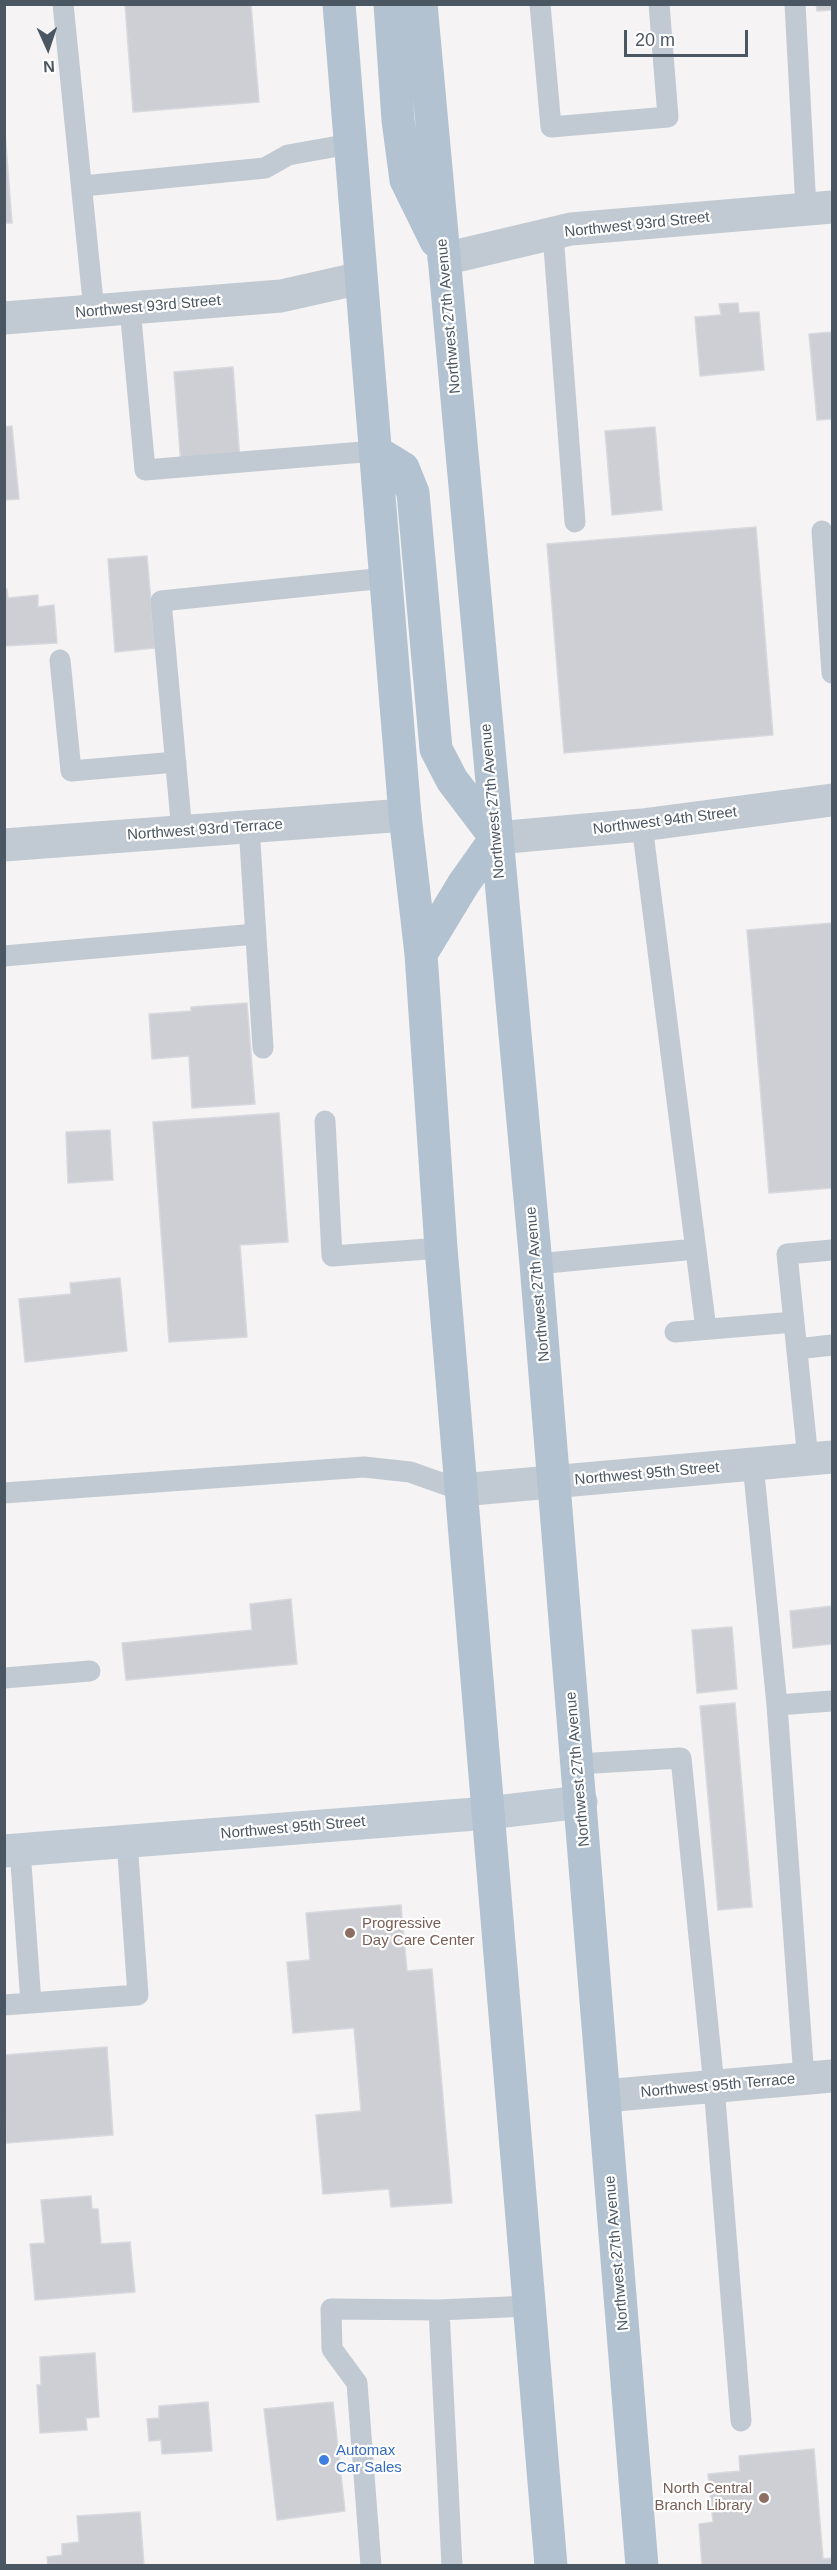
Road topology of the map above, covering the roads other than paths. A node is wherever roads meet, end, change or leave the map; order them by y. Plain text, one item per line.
1 (63, 4) edge
2 (339, 4) edge
3 (390, 4) edge
4 (421, 4) edge
5 (540, 4) edge
6 (658, 4) edge
7 (795, 4) edge
8 (350, 144) junction
9 (83, 186) junction
10 (819, 208) edge
11 (553, 234) junction
12 (444, 259) junction
13 (361, 278) junction
14 (130, 308) junction
15 (94, 311) junction
16 (4, 318) edge
17 (375, 451) junction
18 (575, 522) dead end
19 (822, 531) dead end
20 (386, 578) junction
21 (60, 660) dead end
22 (832, 673) edge
23 (176, 762) junction
24 (832, 800) edge
25 (405, 815) junction
26 (642, 825) junction
27 (249, 826) junction
28 (182, 832) junction
29 (496, 837) junction
30 (4, 845) edge
31 (256, 934) junction
32 (421, 954) junction
33 (4, 956) edge
34 (264, 1048) dead end
35 (325, 1121) dead end
36 (441, 1248) junction
37 (696, 1249) junction
38 (832, 1250) edge
39 (536, 1264) junction
40 (794, 1322) junction
41 (706, 1329) junction
42 (675, 1332) dead end
43 (832, 1345) edge
44 (797, 1349) junction
45 (820, 1458) edge
46 (753, 1464) junction
47 (555, 1482) junction
48 (461, 1490) junction
49 (4, 1493) edge
50 (90, 1671) dead end
51 (4, 1678) edge
52 (832, 1701) edge
53 (777, 1705) junction
54 (578, 1764) junction
55 (581, 1802) junction
56 (488, 1813) junction
57 (127, 1841) junction
58 (12, 1850) edge
59 (31, 2003) junction
60 (4, 2005) edge
61 (818, 2077) edge
62 (714, 2086) junction
63 (604, 2096) junction
64 (529, 2306) junction
65 (439, 2310) junction
66 (741, 2421) dead end
67 (371, 2565) edge
68 (452, 2565) edge
69 (551, 2565) edge
70 (642, 2565) edge

1 - 9 lane
2 - 8 main road
3 - 12 main road
4 - 12 main road, Northwest 27th Avenue
5 - 6 lane
7 - 10 lane
8 - 9 lane
8 - 13 main road
9 - 15 lane
10 - 11 street, Northwest 93rd Street
11 - 12 street, Northwest 93rd Street
11 - 18 lane
12 - 29 main road, Northwest 27th Avenue
13 - 14 street, Northwest 93rd Street
13 - 17 main road
14 - 15 street, Northwest 93rd Street
14 - 17 lane
15 - 16 street, Northwest 93rd Street
17 - 20 main road
17 - 29 main road
19 - 22 lane
20 - 23 lane
20 - 25 main road
21 - 23 lane
23 - 28 lane
24 - 26 street, Northwest 94th Street
25 - 27 street, Northwest 93rd Terrace
25 - 32 main road
26 - 29 street, Northwest 94th Street
26 - 37 lane
27 - 28 street, Northwest 93rd Terrace
27 - 31 lane
28 - 30 street, Northwest 93rd Terrace
29 - 32 main road
29 - 39 main road, Northwest 27th Avenue
31 - 33 lane
31 - 34 lane
32 - 36 main road
35 - 36 lane
36 - 48 main road
37 - 39 lane
37 - 41 lane
38 - 40 lane
39 - 47 main road, Northwest 27th Avenue
40 - 41 lane
40 - 44 lane
41 - 42 lane
43 - 44 lane
44 - 45 lane
45 - 46 street, Northwest 95th Street
46 - 47 street, Northwest 95th Street
46 - 53 lane
47 - 48 street, Northwest 95th Street
47 - 54 main road, Northwest 27th Avenue
48 - 49 lane
48 - 56 main road
50 - 51 lane
52 - 53 lane
53 - 61 lane
54 - 55 main road, Northwest 27th Avenue
54 - 62 lane
55 - 56 main road, Northwest 95th Street
55 - 63 main road, Northwest 27th Avenue
56 - 57 main road, Northwest 95th Street
56 - 64 main road
57 - 58 main road, Northwest 95th Street
57 - 59 lane
58 - 59 lane
59 - 60 lane
61 - 62 street, Northwest 95th Terrace
62 - 63 street, Northwest 95th Terrace
62 - 66 lane
63 - 70 main road, Northwest 27th Avenue
64 - 65 lane
64 - 69 main road
65 - 67 lane
65 - 68 lane

